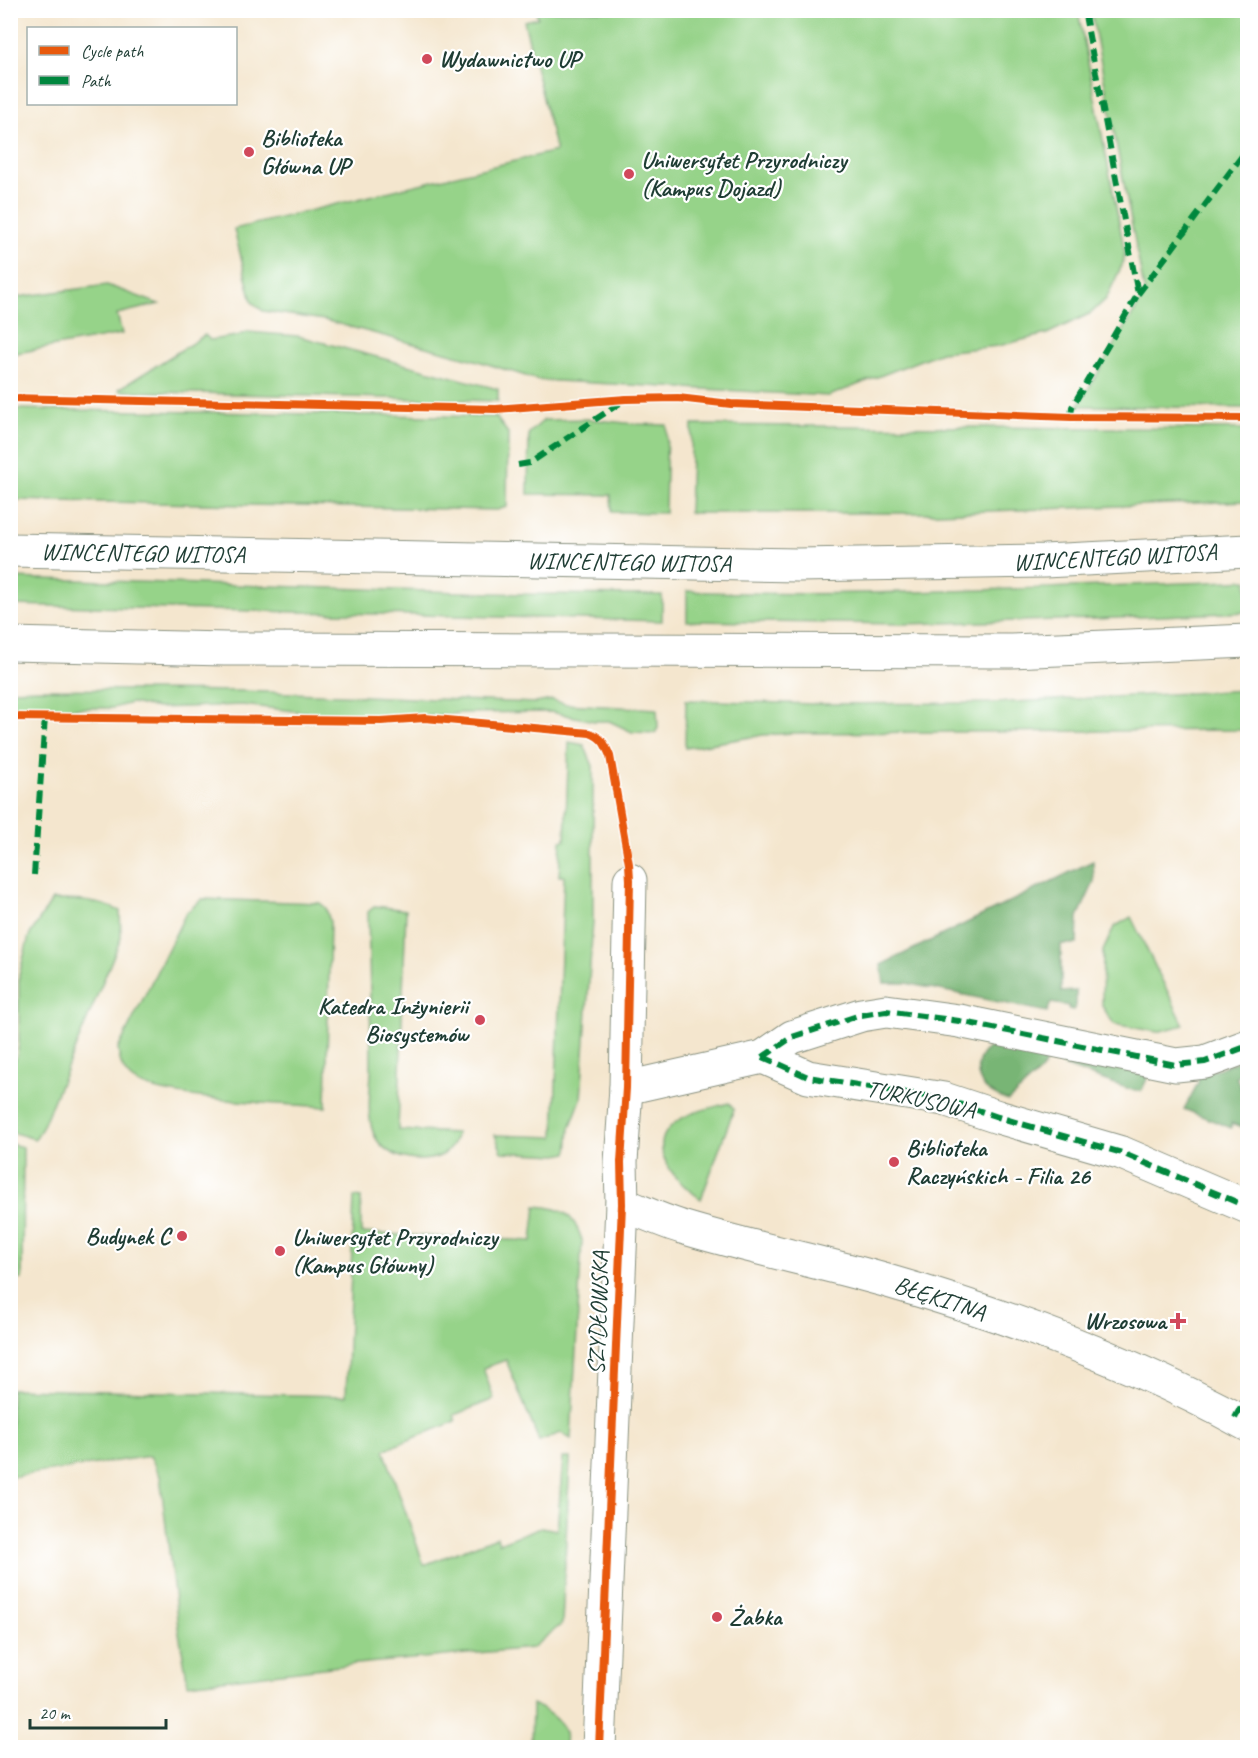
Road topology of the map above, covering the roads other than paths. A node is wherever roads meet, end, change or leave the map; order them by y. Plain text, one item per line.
1 (10, 550) edge
2 (1248, 551) edge
3 (1248, 641) edge
4 (10, 644) edge
5 (225, 649) junction
6 (10, 666) edge
7 (630, 880) dead end
8 (1248, 1046) edge
9 (763, 1057) junction
10 (626, 1088) junction
11 (622, 1204) junction
12 (1248, 1207) edge
13 (1243, 1412) edge
14 (599, 1748) edge

1 - 2 main road, WINCENTEGO WITOSA
3 - 5 main road
4 - 5 main road
5 - 6 main road
7 - 10 main road, SZYDŁOWSKA
8 - 9 main road
9 - 10 main road
9 - 12 main road, TURKUSOWA
10 - 11 main road, SZYDŁOWSKA
11 - 13 main road, BŁĘKITNA
11 - 14 main road, SZYDŁOWSKA

